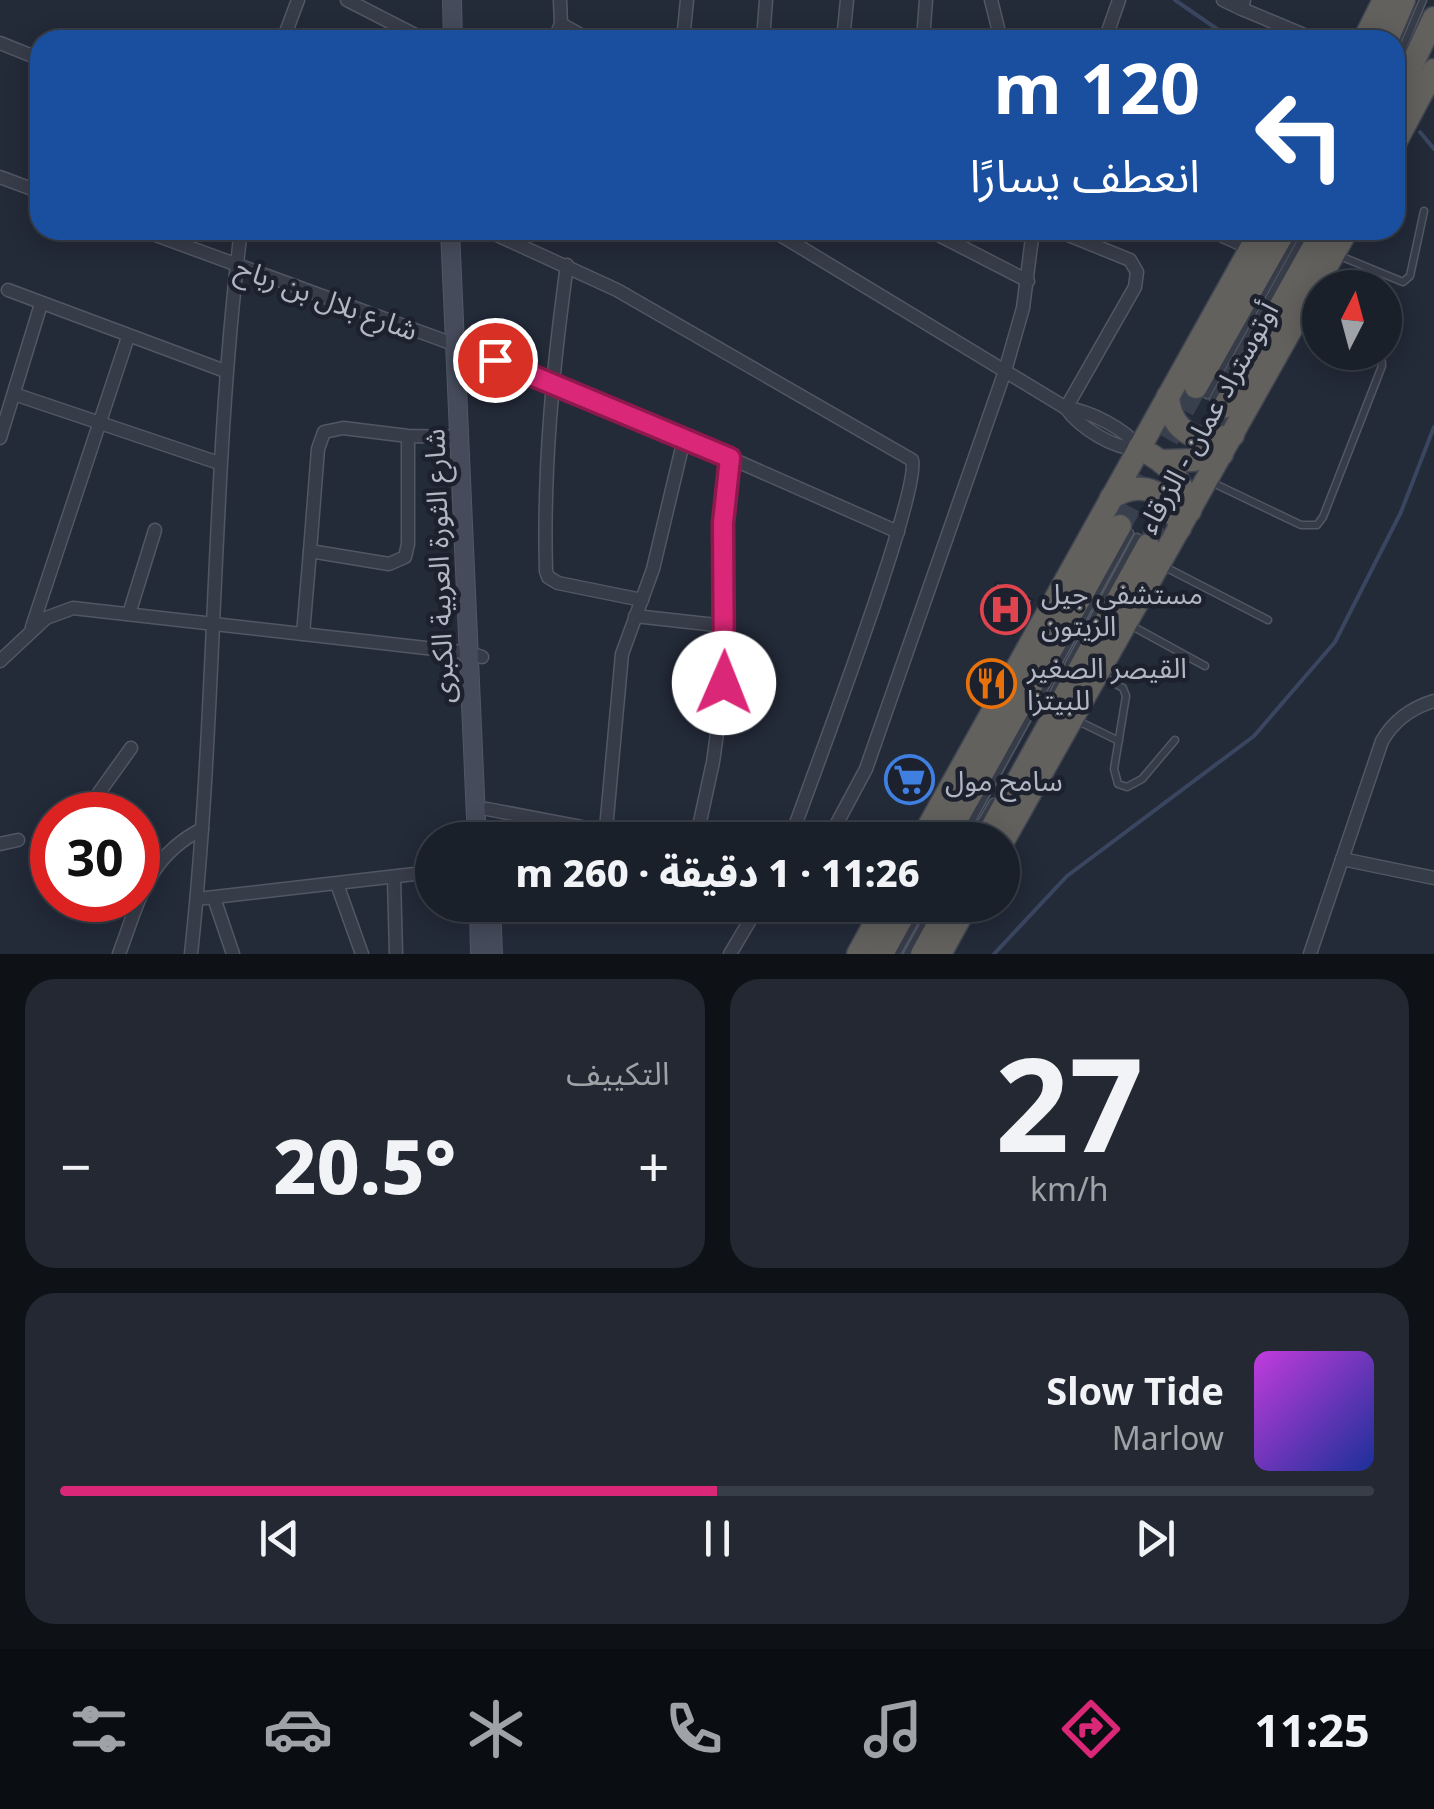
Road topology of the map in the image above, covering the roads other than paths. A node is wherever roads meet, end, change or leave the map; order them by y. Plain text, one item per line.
1 (298, 0) edge
2 (347, 0) edge
3 (443, 0) edge
4 (452, 0) edge
5 (560, 0) edge
6 (687, 0) edge
7 (766, 0) edge
8 (847, 0) edge
9 (926, 0) edge
10 (991, 0) edge
11 (1119, 0) edge
12 (1223, 0) edge
13 (1384, 0) edge
14 (1404, 0) edge
15 (1414, 0) edge
16 (1424, 0) edge
17 (1243, 4) edge
18 (1434, 18) edge
19 (562, 24) junction
20 (288, 30) edge
21 (406, 30) edge
22 (442, 30) edge
23 (453, 30) edge
24 (559, 30) edge
25 (572, 30) edge
26 (684, 30) edge
27 (763, 30) edge
28 (845, 30) edge
29 (924, 30) edge
30 (998, 30) edge
31 (1108, 30) edge
32 (1296, 30) edge
33 (1369, 30) edge
34 (1391, 30) edge
35 (1402, 30) edge
36 (0, 43) edge
37 (1405, 43) edge
38 (30, 54) edge
39 (1433, 76) edge
40 (1405, 80) edge
41 (1405, 125) edge
42 (0, 178) edge
43 (30, 188) edge
44 (1424, 212) dead end
45 (169, 240) edge
46 (240, 240) edge
47 (451, 240) edge
48 (462, 240) edge
49 (509, 240) edge
50 (789, 240) edge
51 (949, 240) edge
52 (1032, 240) edge
53 (1081, 240) edge
54 (1255, 240) edge
55 (1281, 240) edge
56 (1293, 240) edge
57 (1301, 240) edge
58 (1316, 240) edge
59 (1341, 240) edge
60 (1334, 253) junction
61 (236, 265) junction
62 (567, 265) junction
63 (1327, 270) edge
64 (1028, 280) junction
65 (8, 290) dead end
66 (41, 304) junction
67 (1302, 327) edge
68 (128, 337) junction
69 (461, 346) junction
70 (1380, 370) edge
71 (224, 371) junction
72 (1005, 371) junction
73 (551, 384) junction
74 (14, 394) junction
75 (1168, 396) junction
76 (1210, 397) junction
77 (1066, 408) junction
78 (98, 422) junction
79 (408, 436) junction
80 (0, 438) edge
81 (461, 438) junction
82 (684, 439) junction
83 (1227, 444) junction
84 (1139, 448) junction
85 (730, 458) junction
86 (1164, 460) junction
87 (219, 463) junction
88 (1207, 480) junction
89 (1111, 498) junction
90 (1185, 519) junction
91 (155, 530) dead end
92 (898, 532) junction
93 (1139, 541) junction
94 (310, 551) junction
95 (642, 600) junction
96 (129, 614) junction
97 (635, 616) junction
98 (1268, 620) dead end
99 (212, 622) junction
100 (1126, 623) junction
101 (725, 626) junction
102 (31, 630) junction
103 (302, 634) junction
104 (476, 655) junction
105 (0, 661) edge
106 (1205, 666) dead end
107 (1098, 674) junction
108 (1434, 701) edge
109 (1042, 715) dead end
110 (1072, 718) junction
111 (1175, 740) dead end
112 (1119, 741) junction
113 (132, 748) dead end
114 (100, 792) edge
115 (997, 795) dead end
116 (488, 809) junction
117 (476, 822) edge
118 (488, 822) edge
119 (540, 822) edge
120 (607, 822) edge
121 (700, 822) edge
122 (796, 822) edge
123 (838, 822) edge
124 (931, 822) edge
125 (957, 822) edge
126 (971, 822) edge
127 (981, 822) edge
128 (994, 822) edge
129 (1013, 822) edge
130 (202, 829) junction
131 (18, 840) dead end
132 (0, 844) edge
133 (160, 857) edge
134 (1342, 859) junction
135 (415, 875) edge
136 (394, 878) junction
137 (1434, 878) edge
138 (337, 884) junction
139 (214, 898) junction
140 (197, 899) junction
141 (129, 922) edge
142 (479, 922) edge
143 (492, 922) edge
144 (749, 922) edge
145 (876, 922) edge
146 (900, 922) edge
147 (914, 922) edge
148 (924, 922) edge
149 (940, 922) edge
150 (958, 922) edge
151 (119, 954) edge
152 (191, 954) edge
153 (233, 954) edge
154 (362, 954) edge
155 (396, 954) edge
156 (480, 954) edge
157 (493, 954) edge
158 (730, 954) edge
159 (858, 954) edge
160 (882, 954) edge
161 (896, 954) edge
162 (906, 954) edge
163 (922, 954) edge
164 (940, 954) edge
165 (1310, 954) edge

1 - 20 street
2 - 21 street
3 - 22 main road
4 - 23 main road
5 - 19 street
6 - 26 street
7 - 27 street
8 - 28 street
9 - 29 street
10 - 30 street
11 - 31 street
12 - 17 street
13 - 33 highway
14 - 34 highway
15 - 35 lane
16 - 37 lane
17 - 32 street
18 - 40 highway
19 - 24 street
19 - 25 street
36 - 38 street
39 - 41 highway
42 - 43 street
44 - 60 lane
45 - 61 street, شارع بلال بن رباح
46 - 61 street
47 - 69 main road, شارع الثورة العربية الكبرى
48 - 69 main road, شارع الثورة العربية الكبرى
49 - 62 street
50 - 72 street
51 - 64 street
52 - 64 street
53 - 77 street
54 - 75 highway, أوتوستراد عمان - الزرقاء
55 - 76 highway, أوتوستراد عمان - الزرقاء
56 - 76 lane
57 - 76 lane
58 - 76 highway, أوتوستراد عمان - الزرقاء
59 - 60 highway, أوتوستراد عمان - الزرقاء
60 - 63 highway, أوتوستراد عمان - الزرقاء
61 - 69 street, شارع بلال بن رباح
61 - 71 street
62 - 73 street
62 - 92 street
64 - 72 street
65 - 66 street
66 - 68 street
66 - 74 street
67 - 83 highway, أوتوستراد عمان - الزرقاء
68 - 71 street
68 - 78 street
69 - 73 street, شارع بلال بن رباح
69 - 81 main road, شارع الثورة العربية الكبرى
69 - 104 main road, شارع الثورة العربية الكبرى
70 - 88 lane
71 - 87 street
72 - 77 street
72 - 123 street
73 - 82 street, شارع بلال بن رباح
73 - 95 street
74 - 78 street
74 - 80 street
75 - 83 highway
75 - 84 highway, أوتوستراد عمان - الزرقاء
77 - 84 street
78 - 87 street
78 - 102 street
79 - 81 street
79 - 94 street
79 - 94 street
81 - 104 main road, شارع الثورة العربية الكبرى
82 - 85 street, شارع بلال بن رباح
82 - 95 street
83 - 86 highway
83 - 88 highway, أوتوستراد عمان - الزرقاء
84 - 86 highway
84 - 89 highway, أوتوستراد عمان - الزرقاء
85 - 92 street, شارع بلال بن رباح
85 - 101 street
86 - 90 highway
87 - 99 street
88 - 90 highway, أوتوستراد عمان - الزرقاء
89 - 90 highway
89 - 124 highway, أوتوستراد عمان - الزرقاء
90 - 93 highway, أوتوستراد عمان - الزرقاء
91 - 96 street
92 - 122 street
93 - 98 lane
93 - 100 highway, أوتوستراد عمان - الزرقاء
93 - 109 lane
93 - 125 highway, أوتوستراد عمان - الزرقاء
93 - 126 lane
93 - 128 highway, أوتوستراد عمان - الزرقاء
94 - 103 street
95 - 97 street
96 - 99 street
96 - 102 street
97 - 101 street
97 - 120 street
99 - 103 street
99 - 130 street
100 - 106 lane
100 - 107 highway, أوتوستراد عمان - الزرقاء
101 - 121 street
102 - 105 street
103 - 104 street
104 - 116 main road, شارع الثورة العربية الكبرى
104 - 117 main road, شارع الثورة العربية الكبرى
107 - 110 highway, أوتوستراد عمان - الزرقاء
107 - 112 lane
108 - 134 street
110 - 112 lane
110 - 129 highway, أوتوستراد عمان - الزرقاء
111 - 112 lane
113 - 114 street
115 - 127 lane
116 - 118 main road, شارع الثورة العربية الكبرى
116 - 119 street
130 - 133 street
130 - 140 street
131 - 132 street
134 - 137 street
134 - 165 street
135 - 136 street
136 - 138 street
136 - 155 street
138 - 139 street
138 - 154 street
139 - 140 street
139 - 153 street
140 - 152 street
141 - 151 street
142 - 156 main road
143 - 157 main road
144 - 158 street
145 - 159 highway
146 - 160 highway
147 - 161 lane
148 - 162 lane
149 - 163 highway
150 - 164 highway

